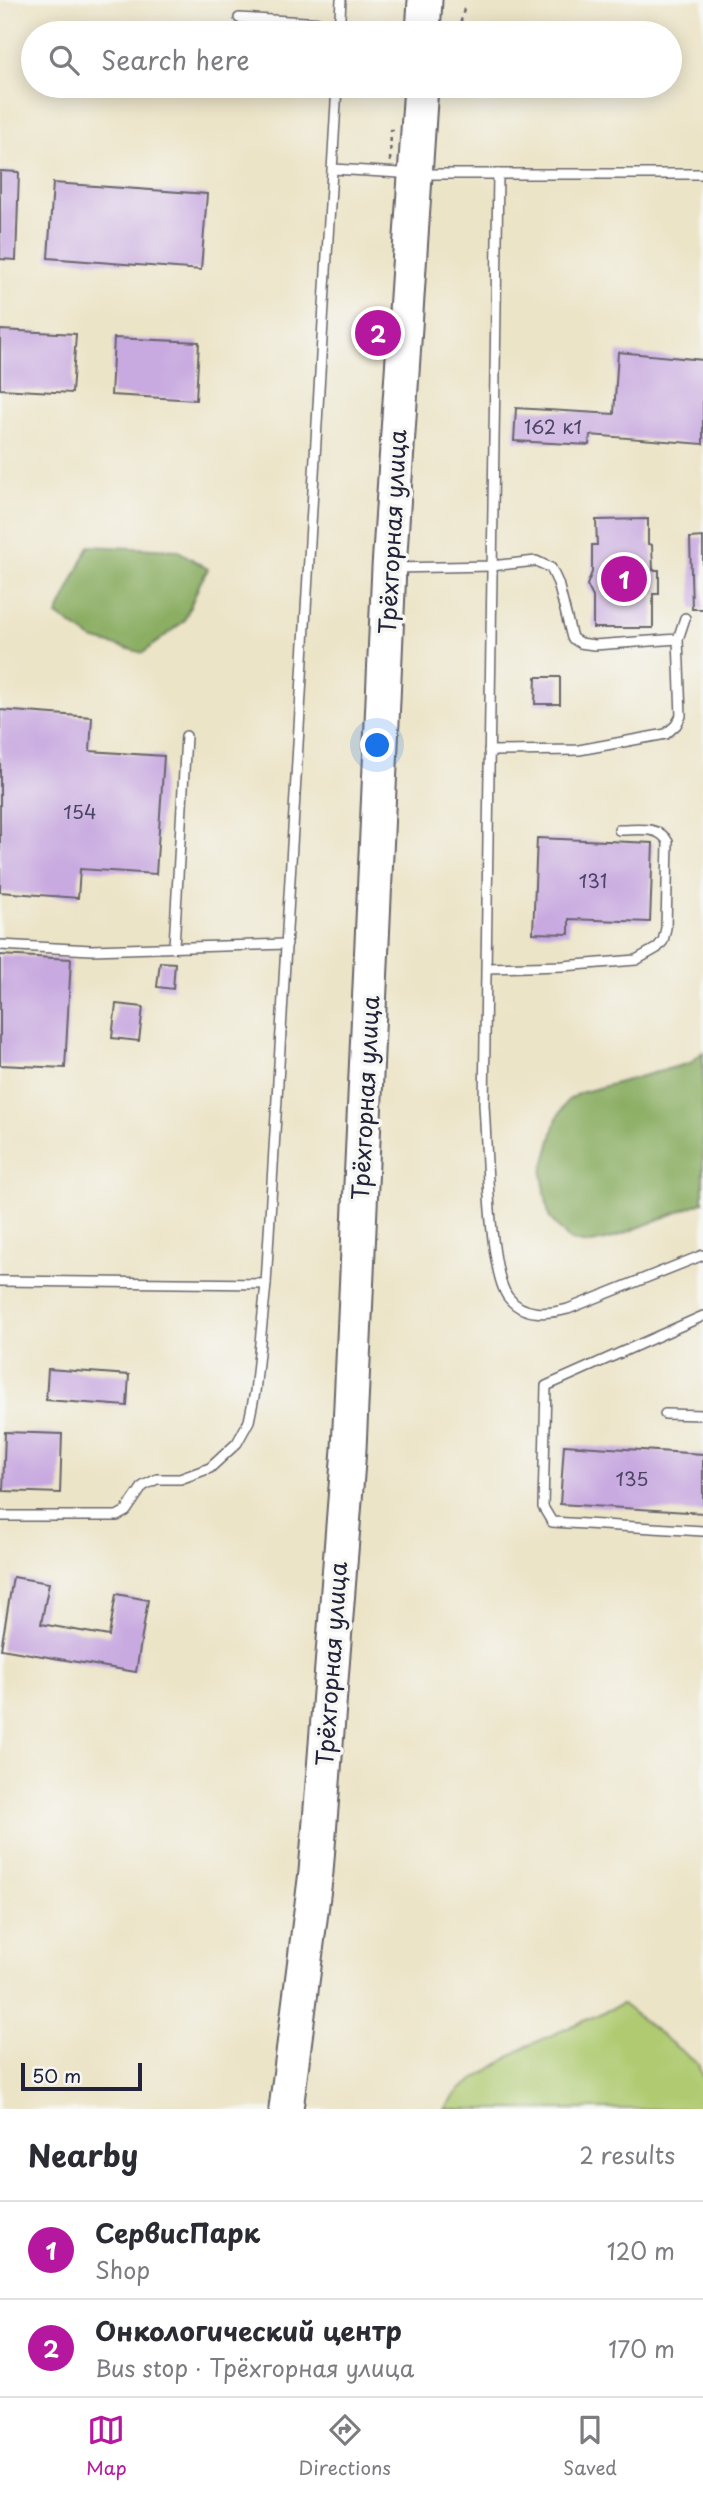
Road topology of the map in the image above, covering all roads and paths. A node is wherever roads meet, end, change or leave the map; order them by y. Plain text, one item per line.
1 (341, 0) edge
2 (425, 0) edge
3 (465, 5) dead end
4 (239, 18) dead end
5 (266, 21) edge
6 (340, 21) edge
7 (424, 21) edge
8 (461, 21) edge
9 (336, 98) edge
10 (420, 98) edge
11 (333, 169) junction
12 (417, 174) junction
13 (498, 174) junction
14 (703, 174) edge
15 (491, 566) junction
16 (389, 568) junction
17 (685, 618) dead end
18 (678, 639) junction
19 (186, 736) dead end
20 (489, 751) junction
21 (619, 830) dead end
22 (286, 944) junction
23 (0, 945) edge
24 (174, 946) junction
25 (487, 968) junction
26 (703, 1255) edge
27 (0, 1281) edge
28 (266, 1284) junction
29 (703, 1316) edge
30 (665, 1414) dead end
31 (703, 1415) edge
32 (0, 1517) edge
33 (703, 1531) edge
34 (286, 2109) edge

1 - 6 lane
2 - 7 highway
3 - 8 path
4 - 5 lane
9 - 11 lane
10 - 12 highway, Трёхгорная улица
11 - 12 lane
11 - 22 lane
12 - 13 lane
12 - 16 highway, Трёхгорная улица
13 - 14 lane
13 - 15 lane
15 - 16 lane
15 - 18 lane
15 - 20 lane
16 - 34 highway, Трёхгорная улица
17 - 18 lane
18 - 20 lane
19 - 24 lane
20 - 25 lane
21 - 25 lane
22 - 24 lane
22 - 28 lane
23 - 24 lane
25 - 26 lane
27 - 28 lane
28 - 32 lane
29 - 33 lane
30 - 31 lane

